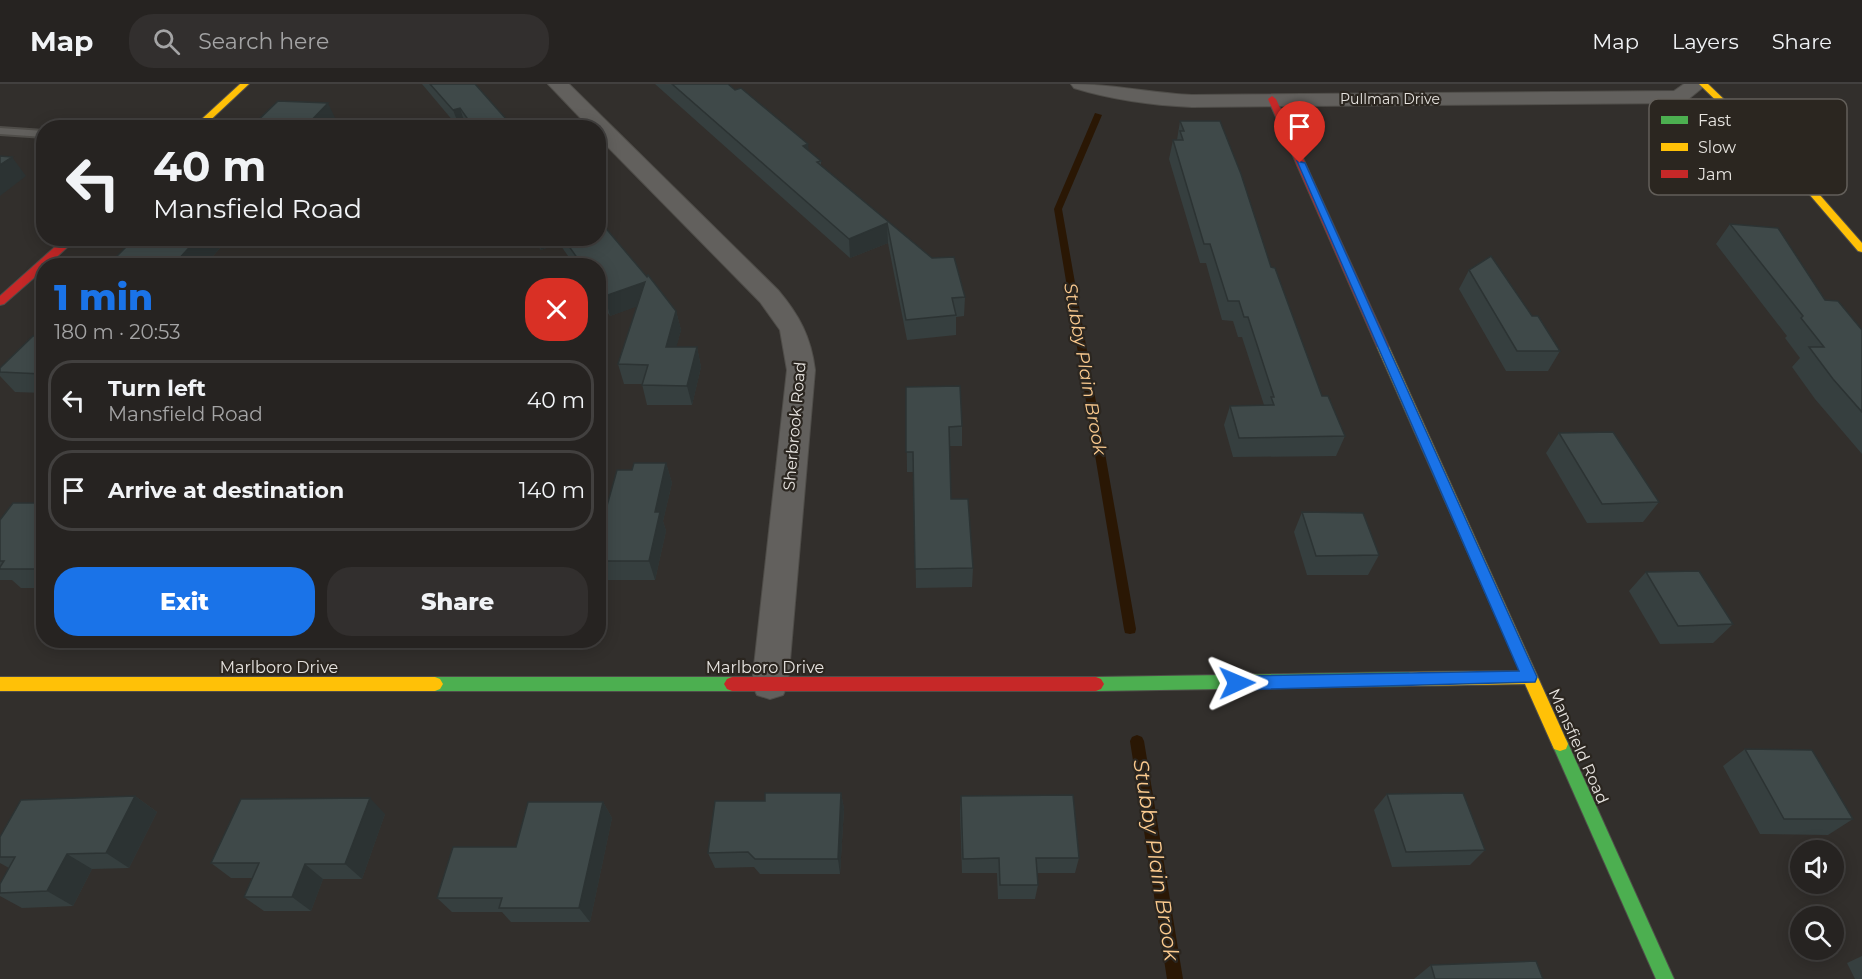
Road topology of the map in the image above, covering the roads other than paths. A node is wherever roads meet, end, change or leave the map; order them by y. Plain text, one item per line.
1 (244, 84) edge
2 (558, 84) edge
3 (1081, 84) edge
4 (1696, 84) edge
5 (1703, 84) edge
6 (1272, 99) junction
7 (1719, 99) edge
8 (205, 120) edge
9 (594, 120) edge
10 (0, 131) edge
11 (606, 132) edge
12 (36, 133) edge
13 (1815, 195) edge
14 (63, 246) edge
15 (1862, 249) edge
16 (50, 258) edge
17 (36, 270) edge
18 (0, 302) edge
19 (1530, 677) junction
20 (0, 684) edge
21 (770, 684) junction
22 (1665, 979) edge

1 - 8 street
2 - 9 street, Sherbrook Road
3 - 6 street, Pullman Drive
4 - 6 street, Pullman Drive
5 - 7 street
6 - 19 street, Mansfield Road
10 - 12 lane
11 - 21 street, Sherbrook Road
13 - 15 street
14 - 16 street
17 - 18 street
19 - 21 street, Marlboro Drive
19 - 22 street, Mansfield Road
20 - 21 street, Marlboro Drive

